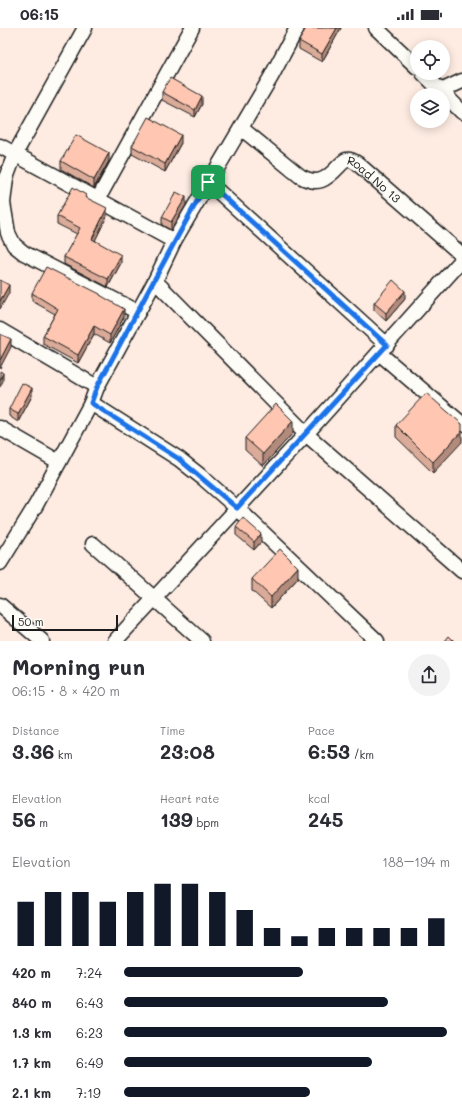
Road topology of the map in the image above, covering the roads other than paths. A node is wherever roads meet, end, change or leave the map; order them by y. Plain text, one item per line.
1 (85, 28) edge
2 (192, 28) edge
3 (297, 28) edge
4 (376, 28) edge
5 (410, 60) edge
6 (430, 80) edge
7 (462, 81) edge
8 (438, 88) edge
9 (447, 88) edge
10 (450, 100) edge
11 (462, 112) edge
12 (240, 128) junction
13 (0, 146) edge
14 (15, 154) junction
15 (208, 182) junction
16 (98, 199) junction
17 (174, 241) junction
18 (462, 255) edge
19 (462, 260) edge
20 (155, 281) junction
21 (138, 312) junction
22 (0, 330) edge
23 (383, 349) junction
24 (97, 387) junction
25 (91, 403) junction
26 (462, 424) edge
27 (0, 428) edge
28 (306, 434) junction
29 (59, 462) junction
30 (237, 508) junction
31 (93, 544) dead end
32 (0, 563) edge
33 (462, 571) edge
34 (153, 598) junction
35 (0, 605) edge
36 (42, 641) edge
37 (115, 641) edge
38 (202, 641) edge
39 (377, 641) edge

1 - 14 street
2 - 16 street
3 - 12 street
4 - 5 street
6 - 8 street
7 - 9 street
10 - 11 street
12 - 15 street
12 - 18 street, Road No 13
13 - 14 street
14 - 16 street
14 - 21 street
15 - 17 street
15 - 23 street
16 - 17 street
17 - 20 street
19 - 23 street
20 - 21 street
20 - 28 street
21 - 24 street
22 - 24 street
23 - 26 street
23 - 28 street
24 - 25 street
25 - 29 street
25 - 30 street
27 - 29 street
28 - 30 street
28 - 33 street
29 - 32 street
30 - 34 street
30 - 39 street
31 - 34 street
34 - 37 street
34 - 38 street
35 - 36 street

